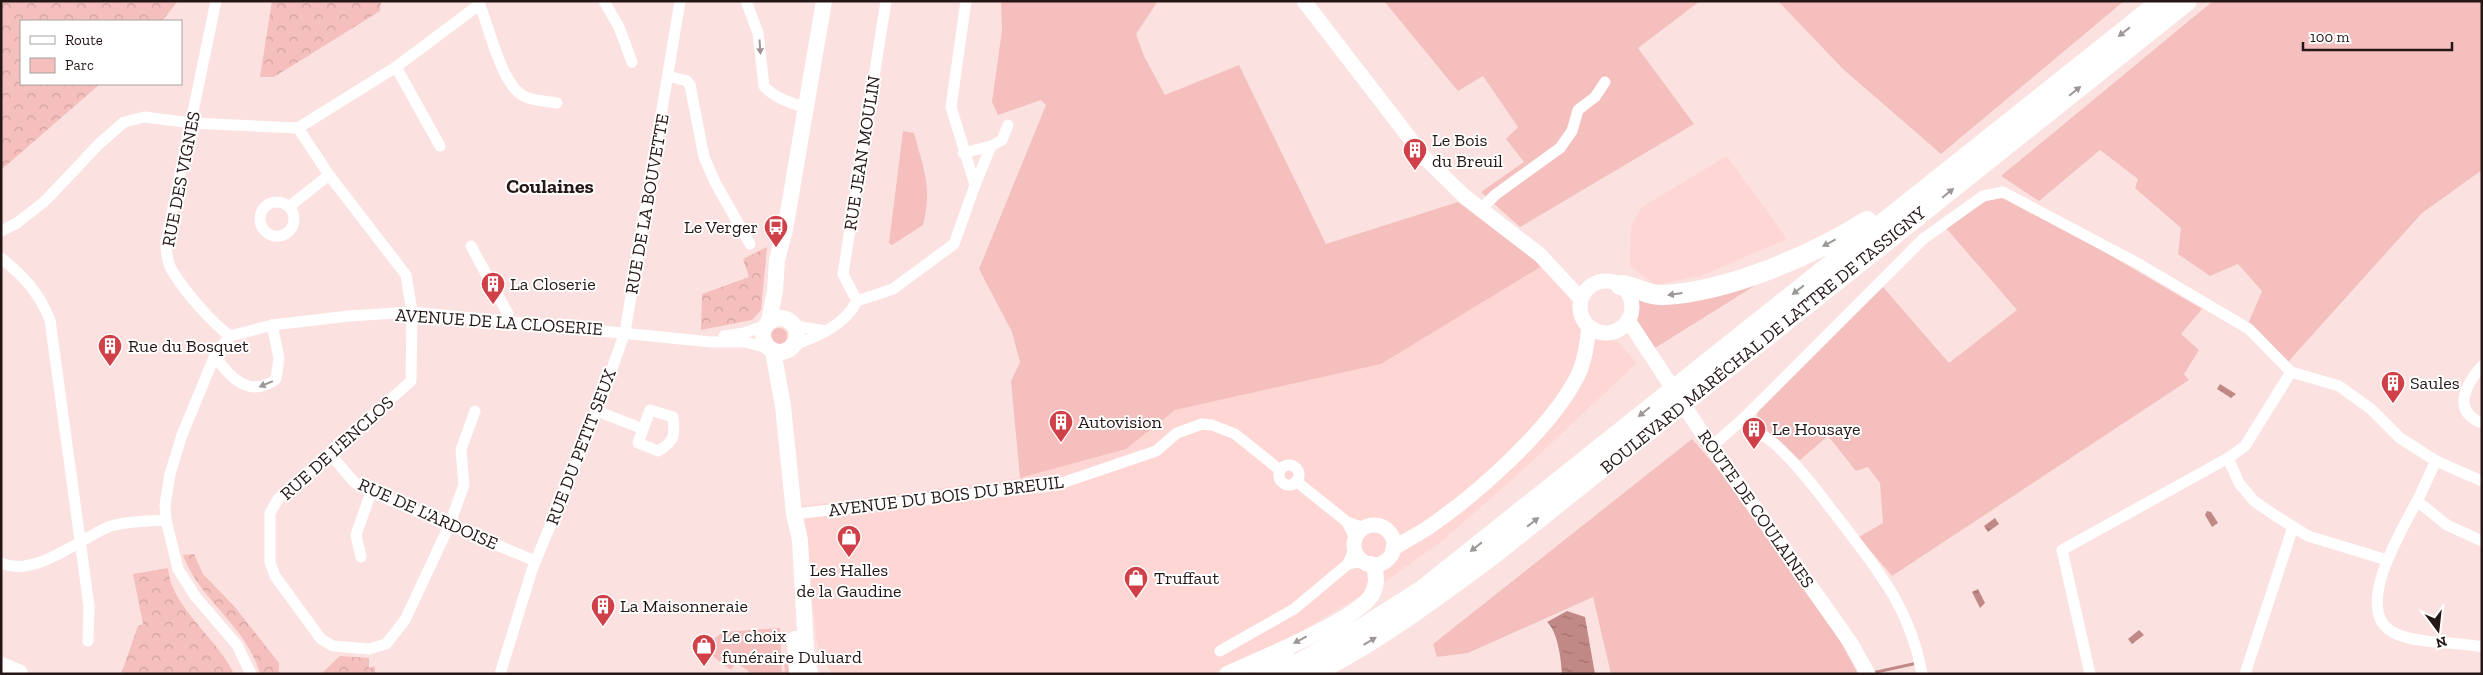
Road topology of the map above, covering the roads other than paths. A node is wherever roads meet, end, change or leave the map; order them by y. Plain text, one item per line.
1 (216, 1) edge
2 (604, 1) edge
3 (680, 1) edge
4 (746, 1) edge
5 (824, 1) edge
6 (886, 1) edge
7 (966, 1) edge
8 (1304, 1) edge
9 (2162, 1) edge
10 (2187, 1) edge
11 (479, 2) edge
12 (632, 62) dead end
13 (396, 67) junction
14 (668, 76) junction
15 (1605, 82) dead end
16 (556, 103) dead end
17 (805, 108) junction
18 (2014, 118) junction
19 (192, 123) junction
20 (1008, 125) dead end
21 (298, 128) junction
22 (440, 146) dead end
23 (991, 146) junction
24 (963, 153) junction
25 (330, 175) junction
26 (975, 185) junction
27 (290, 206) dead end
28 (1481, 209) junction
29 (785, 230) junction
30 (1, 231) edge
31 (750, 244) dead end
32 (471, 246) dead end
33 (1, 258) edge
34 (1620, 285) junction
35 (1585, 293) junction
36 (857, 301) junction
37 (412, 312) junction
38 (508, 321) junction
39 (767, 324) junction
40 (793, 324) junction
41 (272, 325) junction
42 (1589, 327) junction
43 (1618, 327) junction
44 (826, 331) junction
45 (625, 332) junction
46 (230, 336) junction
47 (695, 340) junction
48 (792, 347) junction
49 (770, 350) junction
50 (1585, 354) junction
51 (214, 355) junction
52 (2482, 366) edge
53 (2291, 372) junction
54 (783, 406) junction
55 (475, 411) dead end
56 (597, 411) junction
57 (1742, 420) junction
58 (2482, 423) edge
59 (643, 429) dead end
60 (1712, 446) junction
61 (330, 454) junction
62 (2228, 458) junction
63 (2436, 461) junction
64 (2482, 481) edge
65 (372, 492) junction
66 (2417, 501) junction
67 (794, 514) junction
68 (166, 520) junction
69 (449, 526) junction
70 (2293, 527) junction
71 (1390, 534) junction
72 (1407, 538) junction
73 (2482, 541) edge
74 (81, 542) junction
75 (1393, 549) junction
76 (1359, 551) junction
77 (361, 557) dead end
78 (2387, 560) junction
79 (535, 561) junction
80 (1, 564) edge
81 (802, 575) junction
82 (88, 641) dead end
83 (2482, 648) edge
84 (1220, 651) dead end
85 (1321, 666) edge
86 (1, 667) edge
87 (18, 674) edge
88 (251, 674) edge
89 (500, 674) edge
90 (797, 674) edge
91 (810, 674) edge
92 (821, 674) edge
93 (1227, 674) edge
94 (1262, 674) edge
95 (1280, 674) edge
96 (1868, 674) edge
97 (1922, 674) edge
98 (2090, 674) edge
99 (2246, 674) edge

1 - 19 street, RUE DES VIGNES
2 - 12 street
3 - 14 street, RUE DE LA BOUVETTE
4 -> 17 street
5 - 17 main road
6 - 36 street, RUE JEAN MOULIN
7 - 24 street
8 - 28 street
9 -> 18 highway, BOULEVARD MARÉCHAL DE LATTRE DE TASSIGNY
85 -> 10 highway, BOULEVARD MARÉCHAL DE LATTRE DE TASSIGNY
11 - 13 street
11 - 16 street
13 - 21 street
13 - 22 street
14 - 31 street
14 - 45 street, RUE DE LA BOUVETTE
15 - 28 street
17 - 29 main road
18 -> 34 highway
18 -> 85 highway, BOULEVARD MARÉCHAL DE LATTRE DE TASSIGNY
19 - 21 street
19 - 30 street
19 - 46 street, RUE DES VIGNES
20 - 23 street
21 - 25 street, RUE DE L'ENCLOS
23 - 24 street
23 - 26 street
24 - 26 street
25 - 27 street
25 - 37 street, RUE DE L'ENCLOS
26 - 36 street
28 - 35 street
29 - 39 main road
29 - 40 main road
32 - 38 street
33 - 74 street
34 - 35 street
34 - 43 street
35 - 42 street
36 - 44 street
37 - 38 street, AVENUE DE LA CLOSERIE
37 - 41 street, AVENUE DE LA CLOSERIE
37 - 61 street, RUE DE L'ENCLOS
38 - 45 street, AVENUE DE LA CLOSERIE
39 - 40 main road
39 - 47 street, AVENUE DE LA CLOSERIE
39 - 49 main road
40 - 44 street
40 - 48 main road
41 - 46 street, AVENUE DE LA CLOSERIE
41 -> 51 street
42 - 43 street, ROUTE DE COULAINES
42 - 50 street
43 - 50 street
43 - 60 street, ROUTE DE COULAINES
44 - 48 street
45 - 47 street, AVENUE DE LA CLOSERIE
45 - 56 street, RUE DU PETIT SEUX
46 - 51 street
47 - 49 street, AVENUE DE LA CLOSERIE
48 - 49 main road
48 - 54 main road
49 - 54 main road
50 - 72 street
51 - 68 street
52 - 58 street
53 - 57 street
53 - 62 street
53 - 63 street
54 - 67 main road
55 - 69 street, RUE DE L'ENCLOS
56 - 59 street
56 - 79 street, RUE DU PETIT SEUX
57 - 60 street
57 - 97 street
60 - 96 street, ROUTE DE COULAINES
61 - 65 street, RUE DE L'ARDOISE
61 - 69 street, RUE DE L'ENCLOS
62 - 70 street
62 - 98 street
63 - 64 street
63 - 66 street
65 - 69 street, RUE DE L'ARDOISE
65 - 77 street
66 - 73 street
66 - 78 street
67 - 76 street, AVENUE DU BOIS DU BREUIL
67 - 81 main road
67 - 90 main road
68 - 74 street
68 - 88 street
69 - 79 street, RUE DE L'ARDOISE
70 - 78 street
70 - 99 street
71 - 72 street
71 - 75 street
71 - 76 street
72 - 75 street
74 - 80 street
74 - 82 street
75 - 76 street
76 - 84 street
76 -> 93 main road
78 - 83 street
79 - 89 street, RUE DU PETIT SEUX
81 - 91 main road
81 - 92 main road
85 - 94 highway
85 - 95 highway
86 - 87 highway

